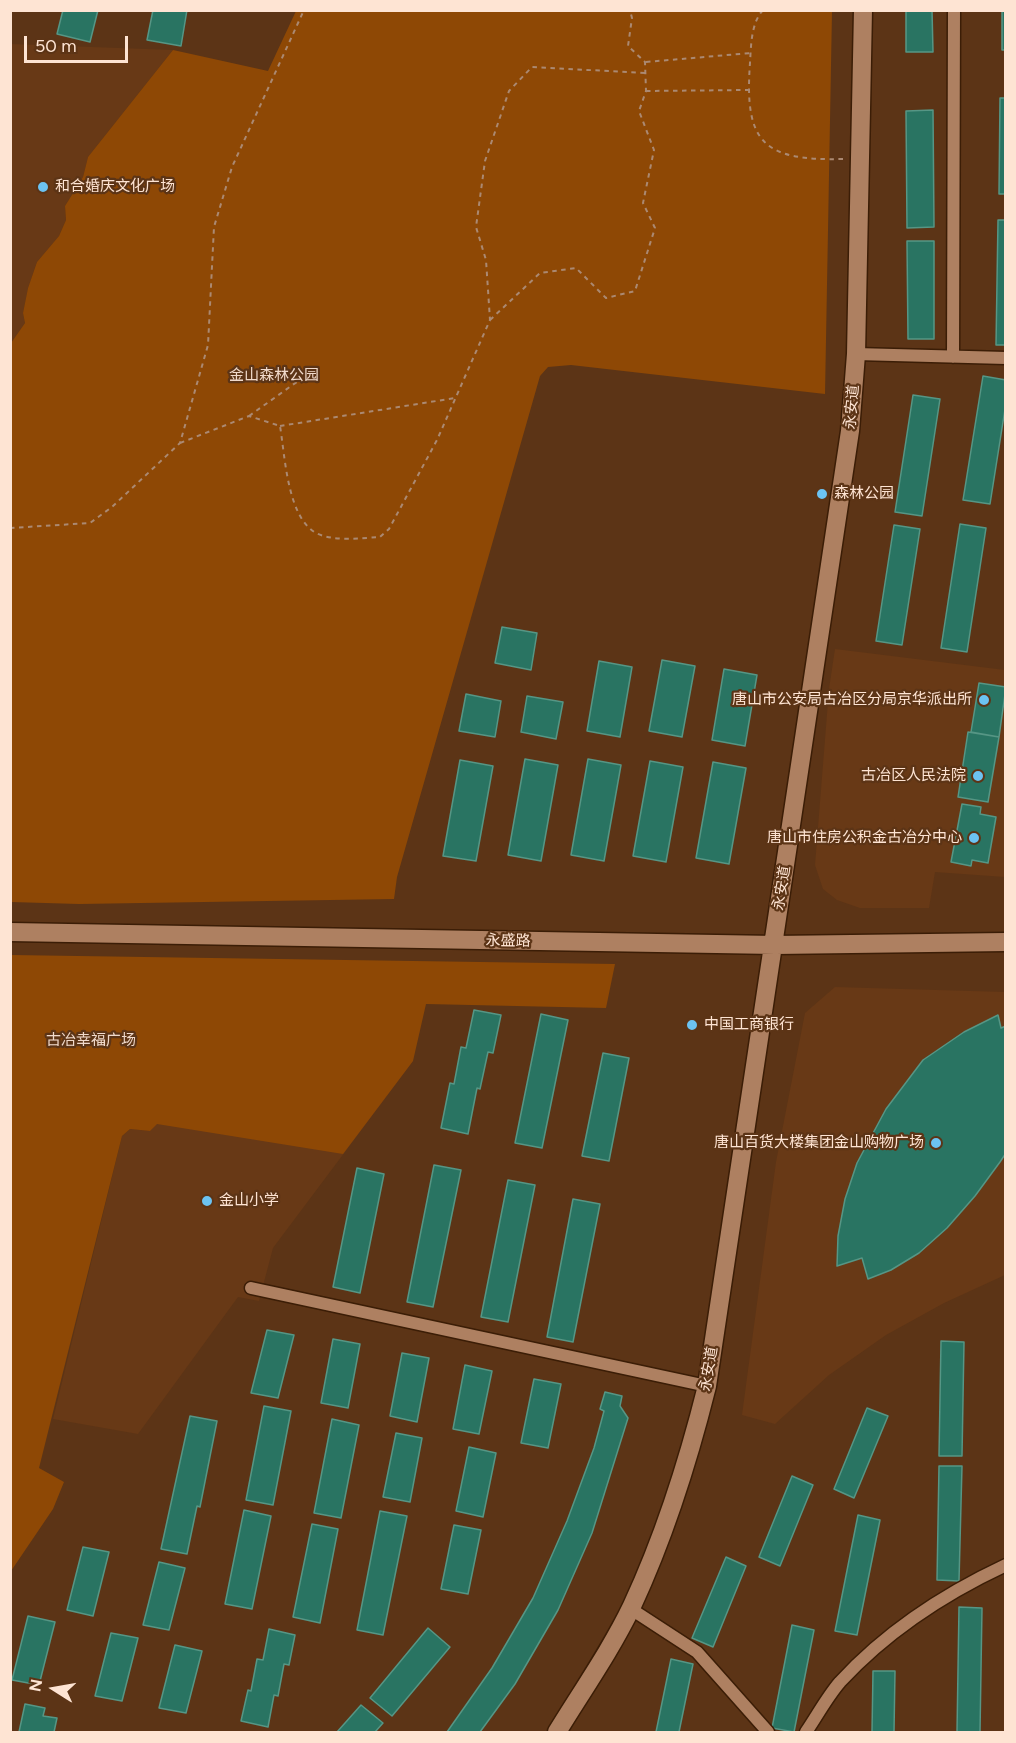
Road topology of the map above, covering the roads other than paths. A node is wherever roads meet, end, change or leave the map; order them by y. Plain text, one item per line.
1 (864, 10) edge
2 (954, 10) edge
3 (856, 354) junction
4 (954, 357) junction
5 (1005, 358) edge
6 (10, 920) edge
7 (1005, 930) edge
8 (10, 932) edge
9 (775, 940) junction
10 (1005, 942) edge
11 (250, 1288) dead end
12 (707, 1386) junction
13 (1005, 1564) edge
14 (631, 1609) junction
15 (557, 1732) edge
16 (768, 1732) edge
17 (806, 1732) edge

1 - 3 main road, 永安道
2 - 4 street
3 - 4 street
3 - 9 main road, 永安道
4 - 5 street
6 - 9 main road, 永盛路
7 - 9 main road, 永盛路
8 - 9 main road, 永盛路
9 - 10 main road, 永盛路
9 - 12 main road, 永安道
11 - 12 street
12 - 14 main road, 永安道
13 - 17 street
14 - 15 main road, 永安道
14 - 16 street

